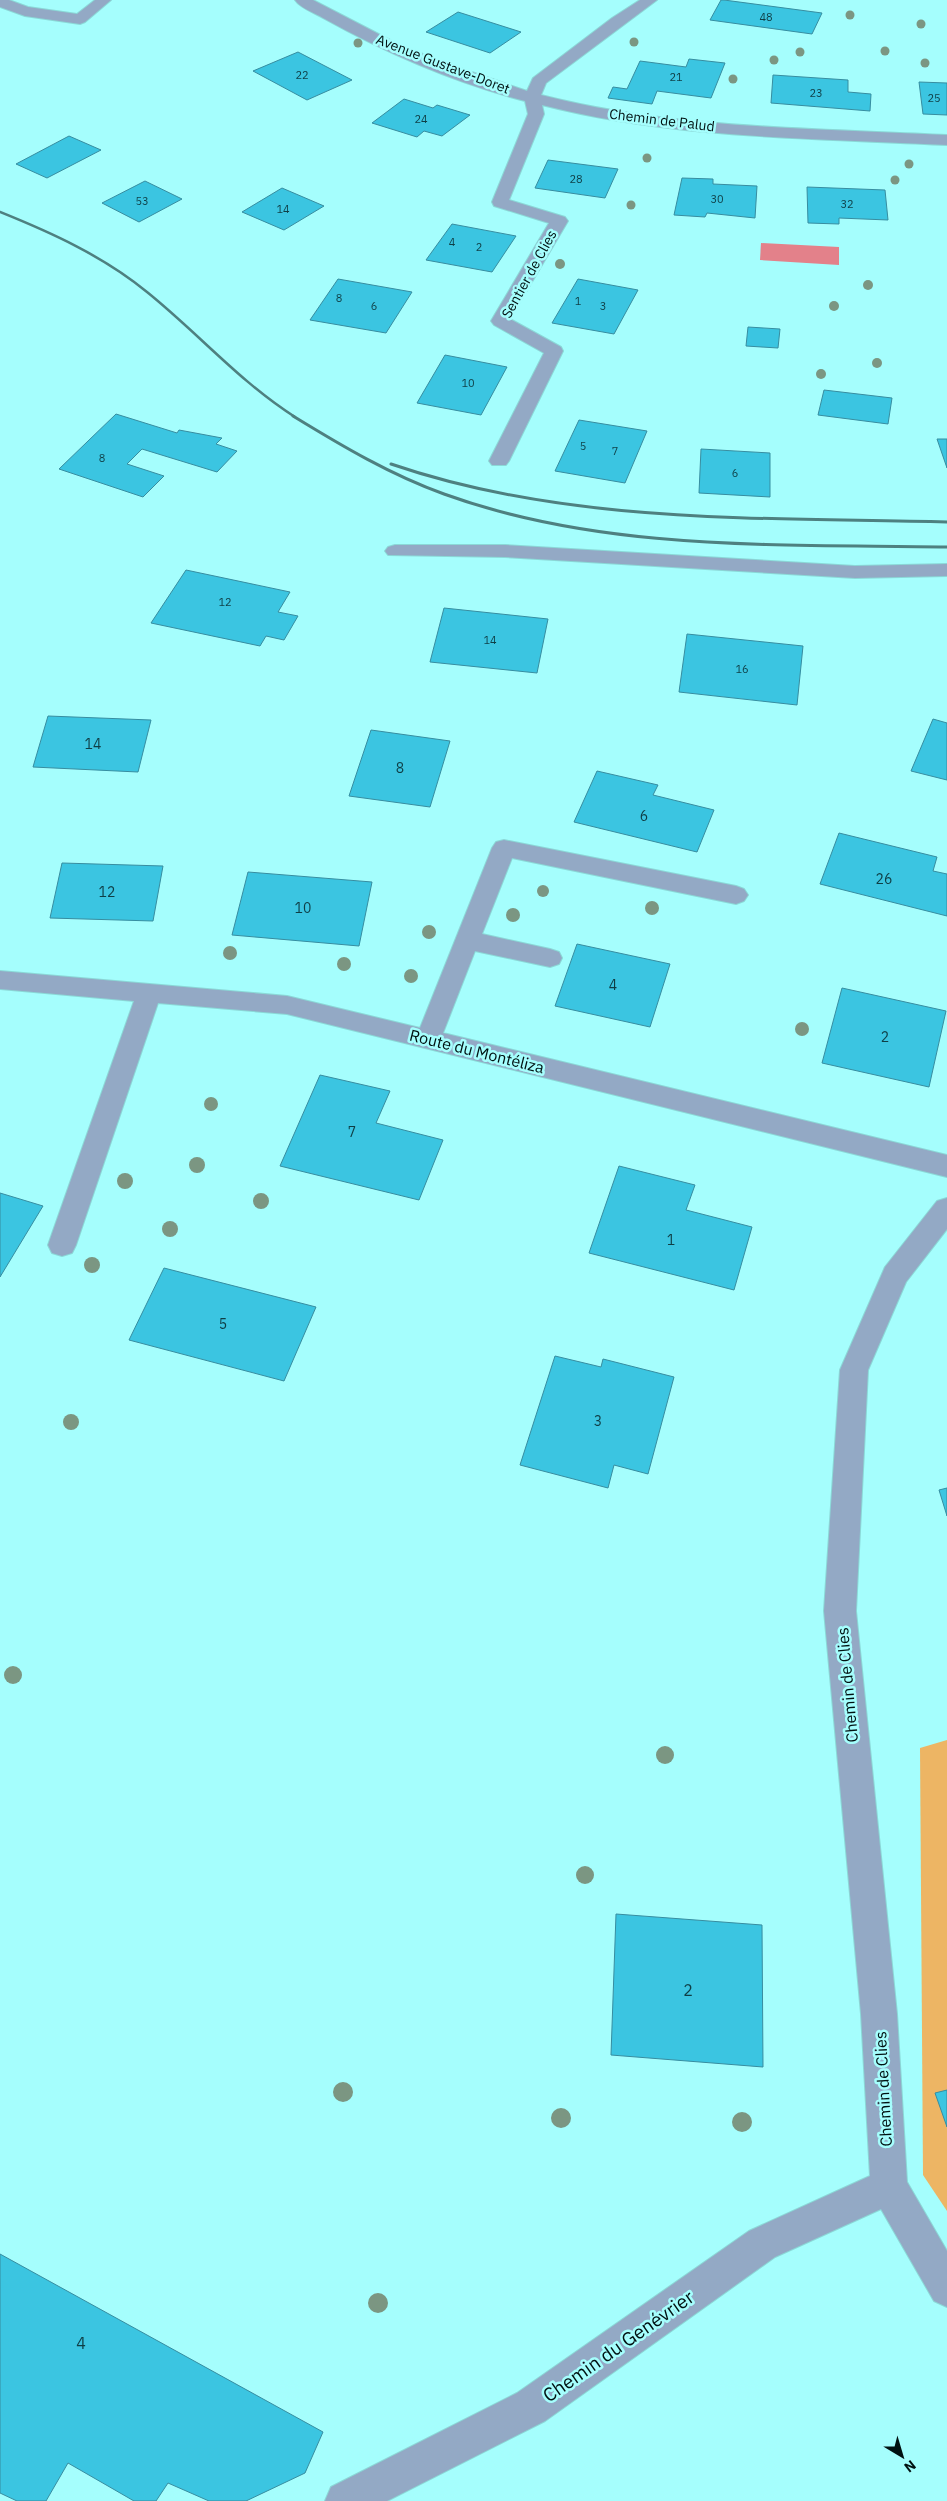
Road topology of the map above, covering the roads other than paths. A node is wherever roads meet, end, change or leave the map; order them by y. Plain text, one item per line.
1 (104, 0) edge
2 (302, 0) edge
3 (650, 0) edge
4 (0, 2) edge
5 (532, 97) junction
6 (947, 140) edge
7 (499, 461) dead end
8 (395, 551) dead end
9 (947, 570) edge
10 (736, 895) dead end
11 (468, 940) junction
12 (550, 958) dead end
13 (0, 980) edge
14 (149, 993) junction
15 (428, 1038) junction
16 (947, 1166) edge
17 (947, 1210) edge
18 (62, 1244) dead end
19 (888, 2186) junction
20 (947, 2288) edge
21 (345, 2501) edge

1 - 4 street
2 - 5 street, Avenue Gustave-Doret
3 - 5 street
5 - 6 street, Chemin de Palud
5 - 7 street, Sentier de Clies
8 - 9 street
10 - 11 street
11 - 12 street
11 - 15 street
13 - 14 street, Route du Montéliza
14 - 15 street, Route du Montéliza
14 - 18 street
15 - 16 street, Route du Montéliza
17 - 19 street, Chemin de Clies
19 - 20 street
19 - 21 street, Chemin du Genévrier

